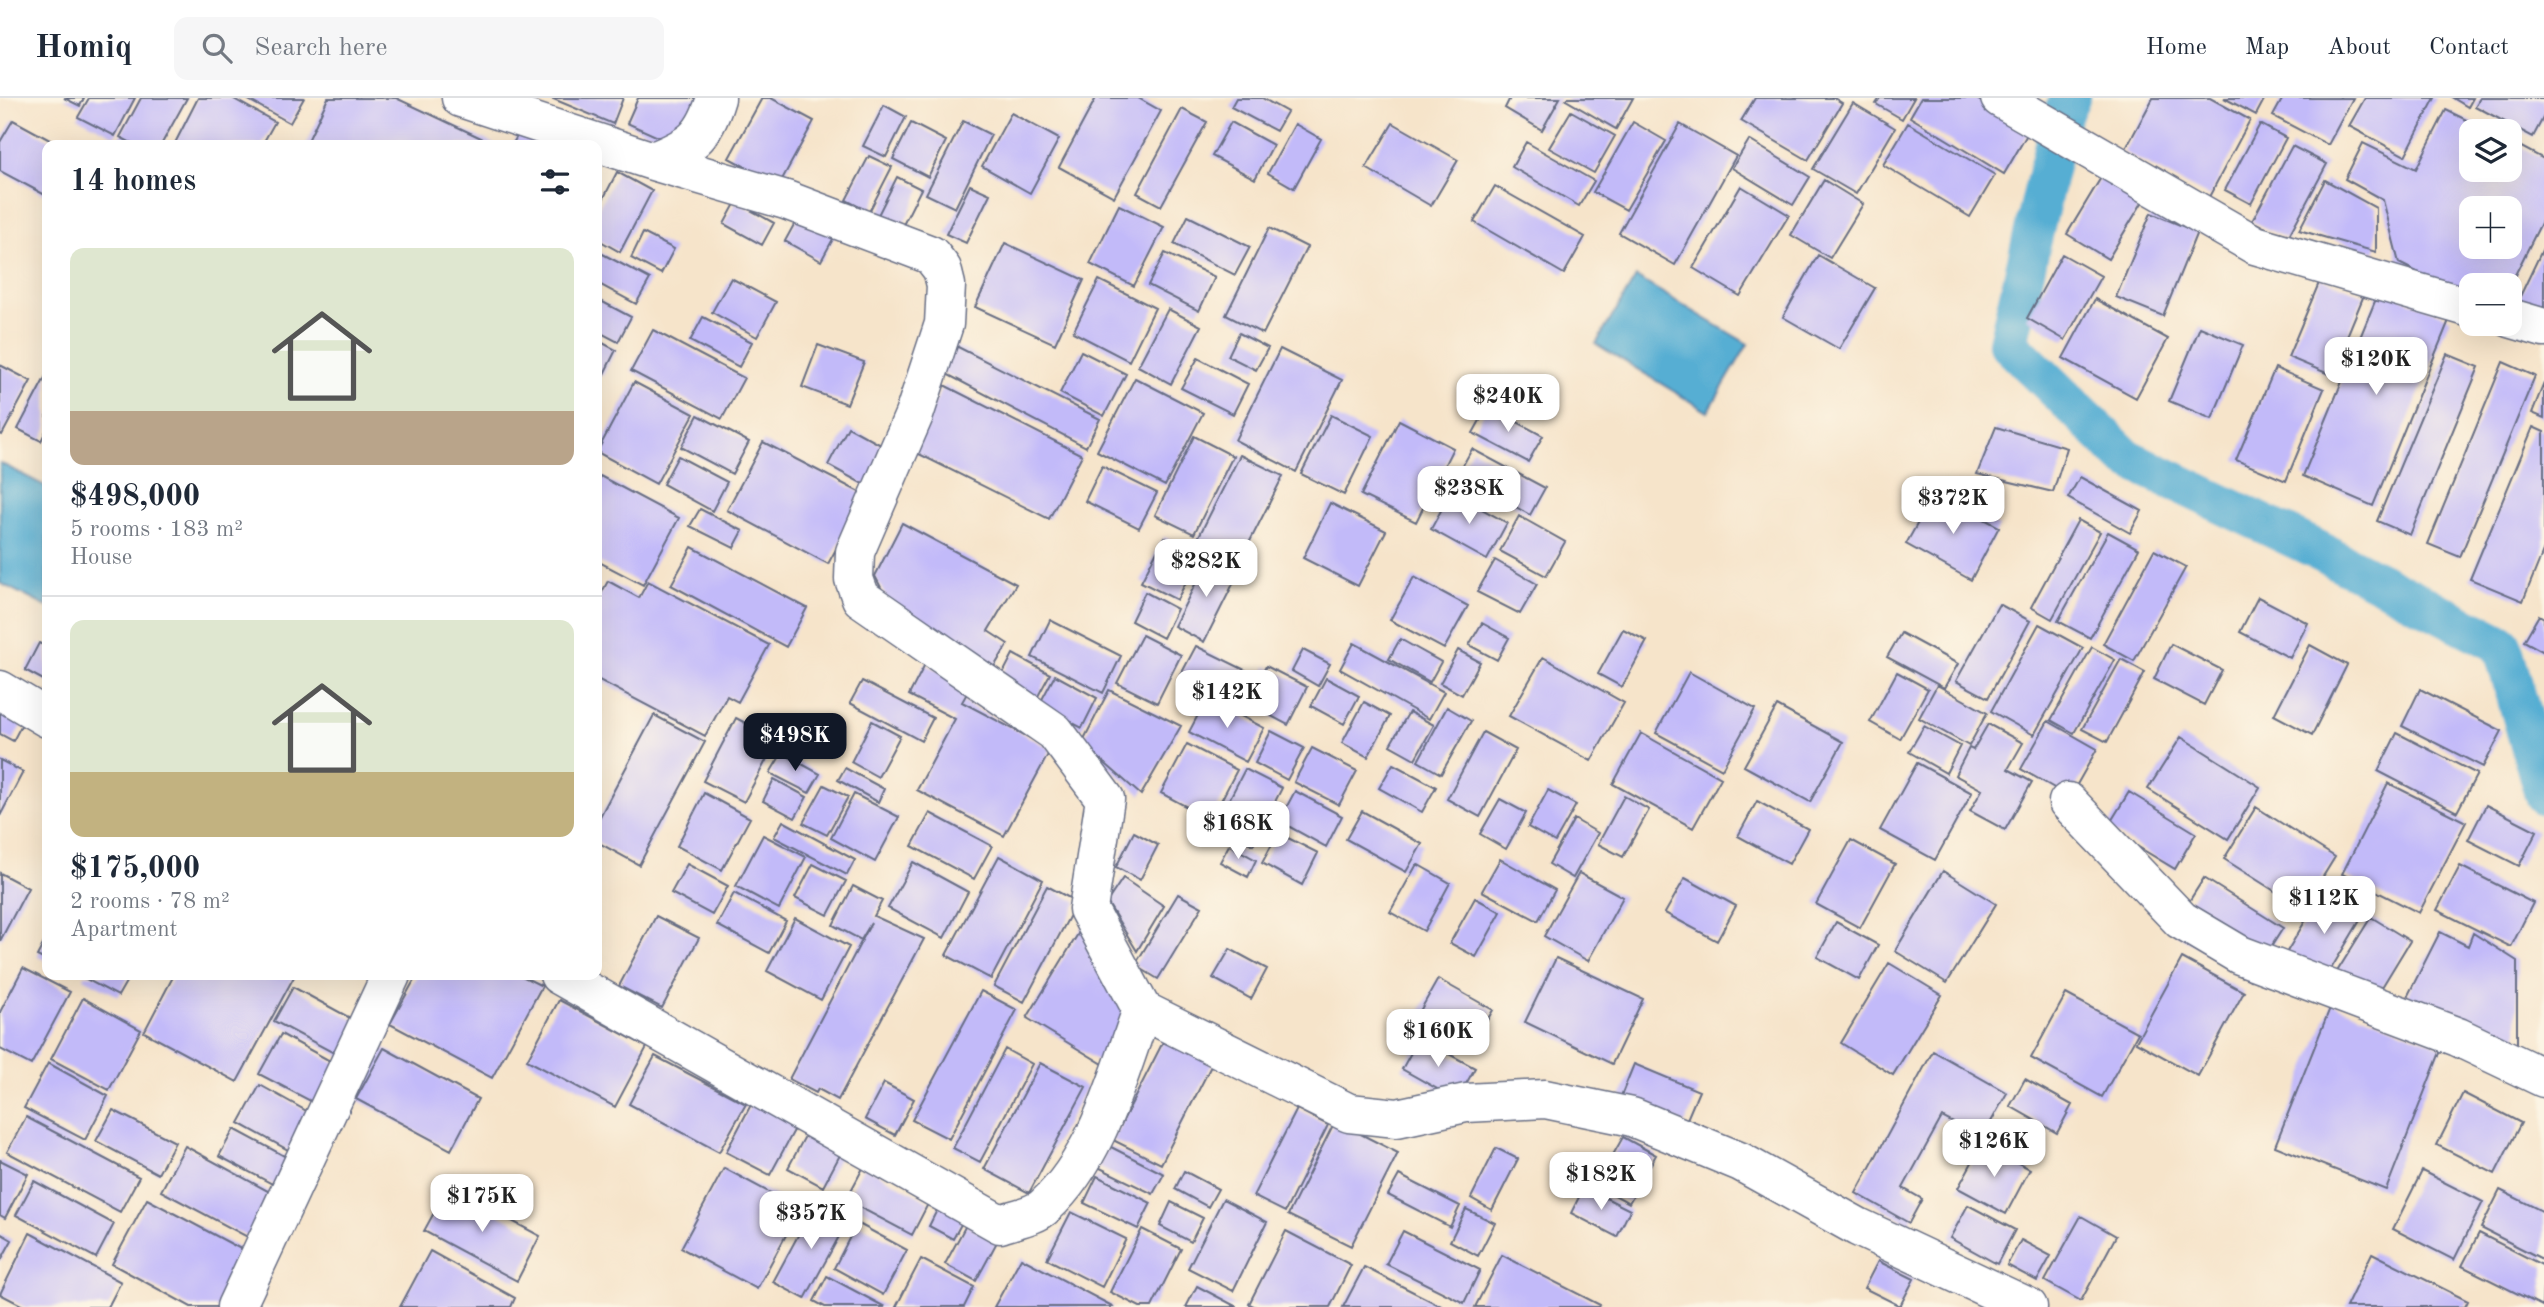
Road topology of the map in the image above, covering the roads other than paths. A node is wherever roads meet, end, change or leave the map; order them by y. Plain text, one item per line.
1 (461, 98) edge
2 (716, 98) edge
3 (2009, 103) edge
4 (589, 140) edge
5 (602, 144) edge
6 (653, 161) junction
7 (2459, 304) edge
8 (2522, 322) edge
9 (2544, 328) edge
10 (0, 690) edge
11 (42, 715) edge
12 (2068, 802) dead end
13 (389, 980) edge
14 (568, 980) edge
15 (1142, 1010) junction
16 (2544, 1078) edge
17 (236, 1307) edge
18 (2028, 1307) edge

1 - 4 street
2 - 6 street
3 - 7 street
5 - 6 street
6 - 15 street
8 - 9 street
10 - 11 street
12 - 16 street
13 - 17 street
14 - 15 street
15 - 18 street

